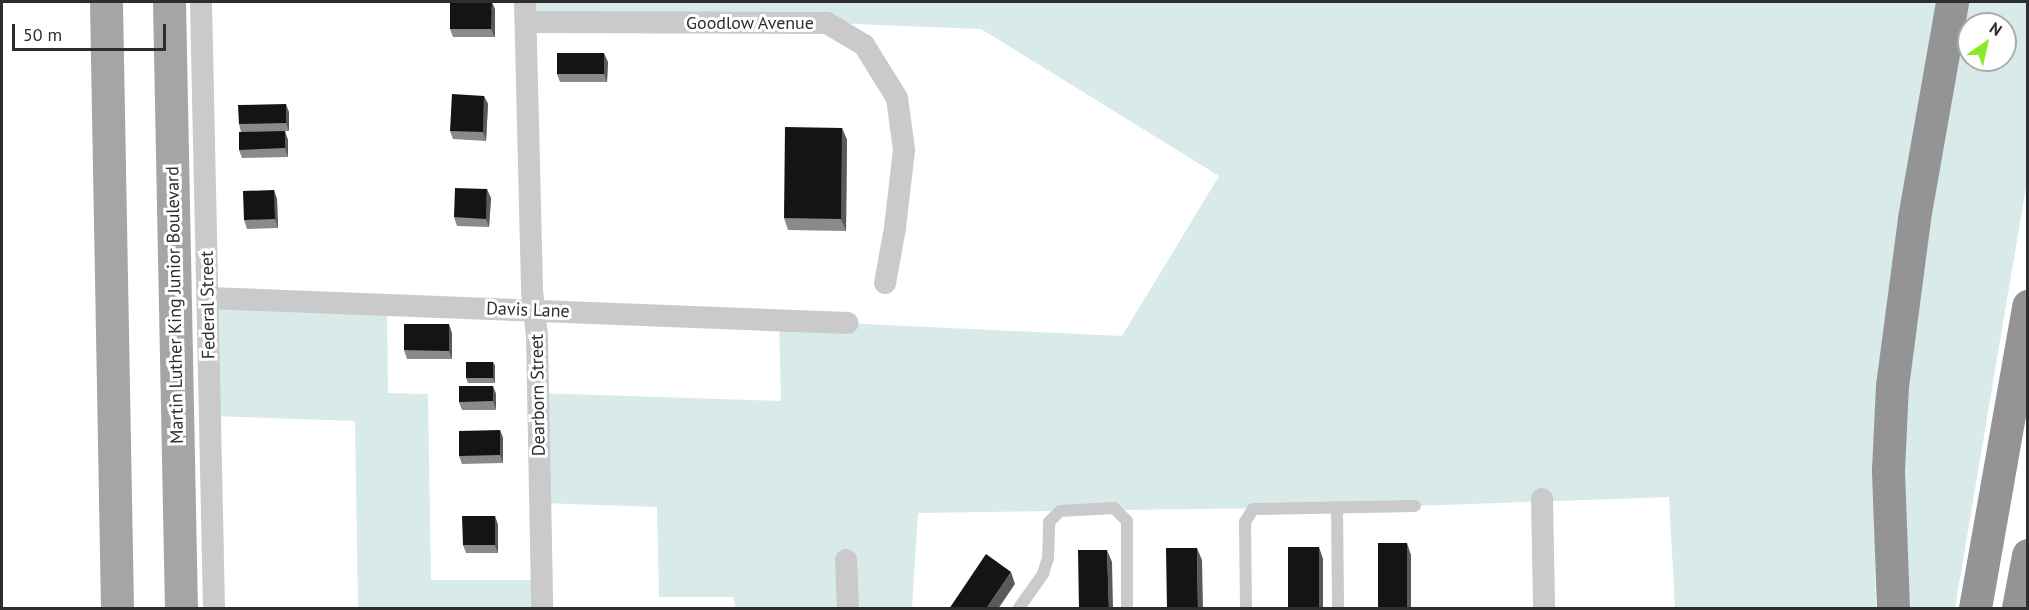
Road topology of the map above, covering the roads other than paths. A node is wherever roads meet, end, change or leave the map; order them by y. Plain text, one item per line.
1 (106, 2) edge
2 (169, 2) edge
3 (201, 2) edge
4 (1952, 2) edge
5 (525, 12) edge
6 (885, 283) dead end
7 (208, 298) junction
8 (2028, 306) edge
9 (534, 311) junction
10 (848, 322) dead end
11 (1542, 499) dead end
12 (1414, 506) dead end
13 (1337, 507) junction
14 (2028, 555) edge
15 (846, 560) dead end
16 (117, 609) edge
17 (181, 609) edge
18 (214, 609) edge
19 (542, 609) edge
20 (848, 609) edge
21 (1018, 609) edge
22 (1127, 609) edge
23 (1246, 609) edge
24 (1338, 609) edge
25 (1544, 609) edge
26 (1893, 609) edge
27 (1975, 609) edge
28 (2018, 609) edge

1 - 16 main road
2 - 17 main road, Martin Luther King Junior Boulevard
3 - 7 street, Federal Street
4 - 26 highway
5 - 6 street, Goodlow Avenue
5 - 9 street, Dearborn Street
7 - 9 street, Davis Lane
7 - 18 street, Federal Street
8 - 27 highway
9 - 10 street, Davis Lane
9 - 19 street, Dearborn Street
11 - 25 street
12 - 13 lane
13 - 23 lane
13 - 24 lane
14 - 28 highway
15 - 20 street
21 - 22 lane

